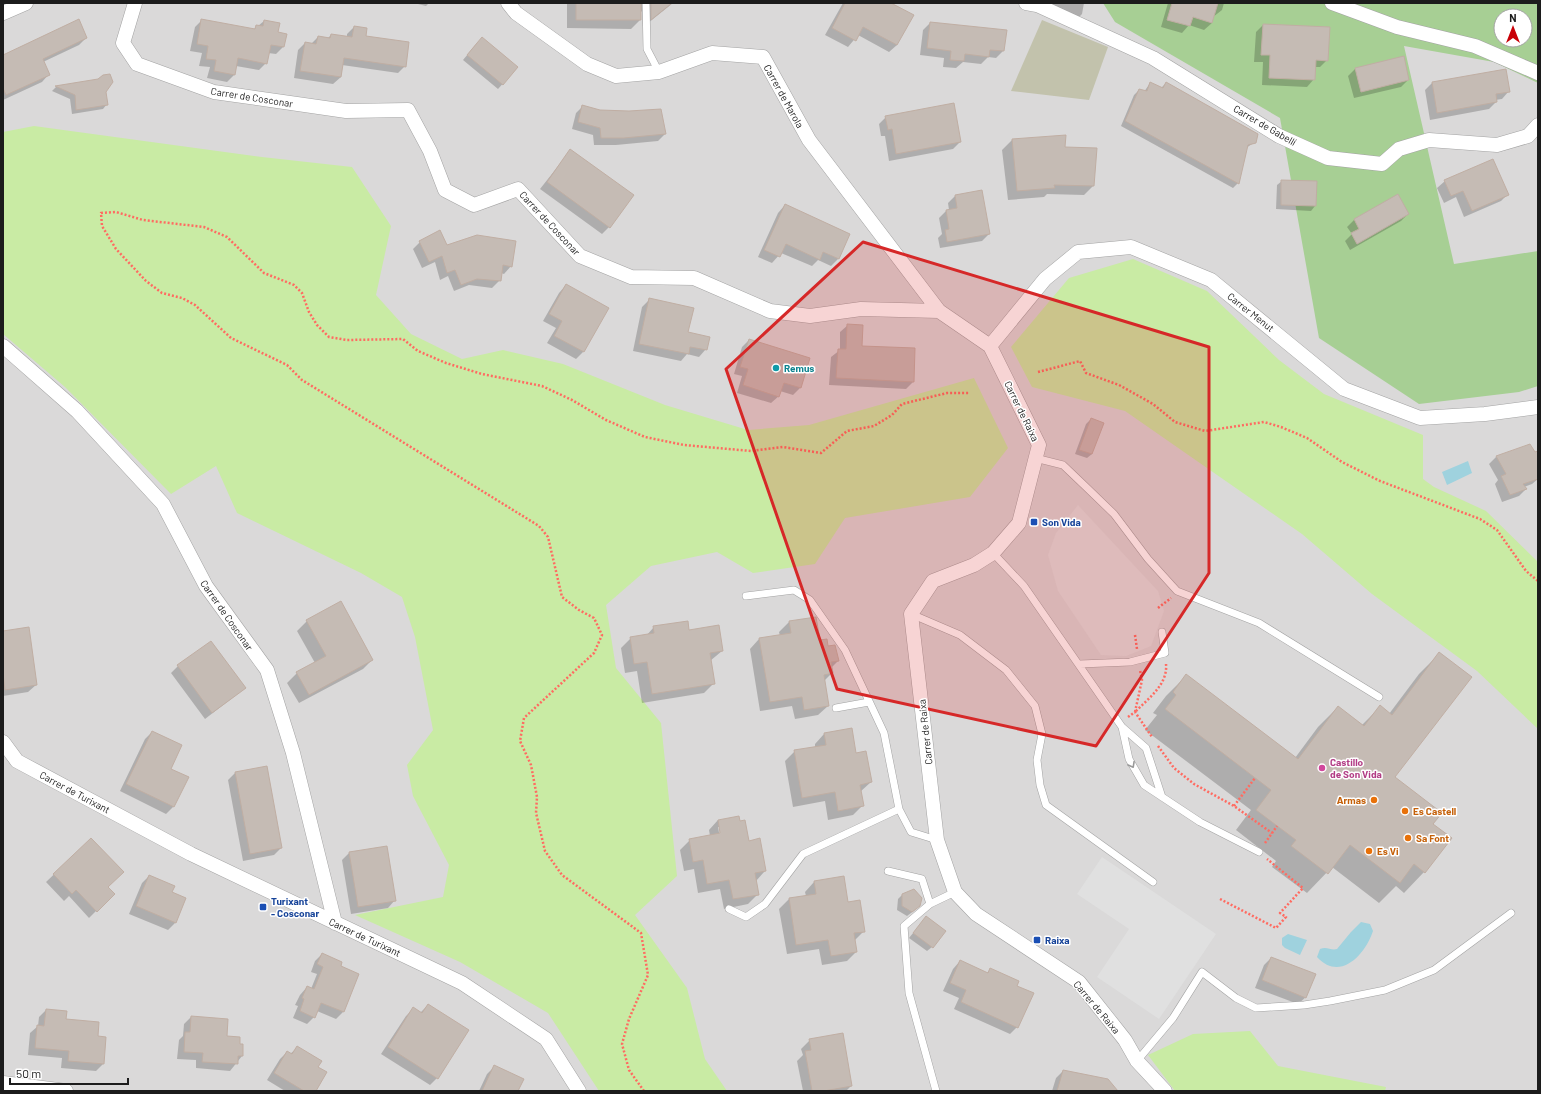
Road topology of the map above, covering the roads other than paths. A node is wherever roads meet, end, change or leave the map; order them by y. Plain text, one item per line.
1 (26, 3) edge
2 (134, 3) edge
3 (508, 3) edge
4 (646, 3) edge
5 (1026, 3) edge
6 (1332, 3) edge
7 (3, 13) edge
8 (659, 72) junction
9 (1538, 73) edge
10 (1538, 125) edge
11 (939, 310) junction
12 (3, 346) edge
13 (990, 346) junction
14 (1538, 407) edge
15 (1035, 458) junction
16 (993, 553) junction
17 (746, 596) dead end
18 (911, 614) junction
19 (1162, 632) dead end
20 (1080, 664) junction
21 (1379, 697) dead end
22 (869, 702) junction
23 (836, 708) dead end
24 (1122, 727) junction
25 (3, 742) edge
26 (1162, 797) junction
27 (899, 809) junction
28 (937, 840) junction
29 (1259, 852) road end
30 (888, 871) dead end
31 (1153, 882) dead end
32 (955, 892) junction
33 (930, 904) junction
34 (729, 910) dead end
35 (1511, 913) dead end
36 (335, 923) junction
37 (1137, 1061) junction
38 (3, 1083) edge
39 (66, 1091) edge
40 (579, 1091) edge
41 (936, 1091) edge
42 (1165, 1091) edge

1 - 7 street
2 - 11 street, Carrer de Cosconar
3 - 8 street, Carrer de Marola
4 - 8 lane
5 - 10 street, Carrer de Gabellí
6 - 9 street
8 - 11 street, Carrer de Marola
11 - 13 street, Carrer de Marola
12 - 36 street, Carrer de Cosconar
13 - 14 street, Carrer Menut
13 - 15 street, Carrer de Raixa
15 - 16 street, Carrer de Raixa
15 - 21 lane
16 - 18 street, Carrer de Raixa
16 - 20 lane
17 - 22 lane
18 - 28 street, Carrer de Raixa
18 - 31 lane
19 - 20 lane
20 - 24 lane
22 - 23 lane
22 - 27 lane
24 - 26 lane
24 -> 26 lane
25 - 36 street, Carrer de Turixant
26 - 29 lane
27 - 28 lane
27 - 34 lane
28 - 32 street, Carrer de Raixa
30 - 33 lane
32 - 33 lane
32 - 37 street, Carrer de Raixa
33 - 41 lane
35 - 37 lane
36 - 40 street, Carrer de Turixant
37 - 42 street, Carrer de Raixa
38 - 39 street

